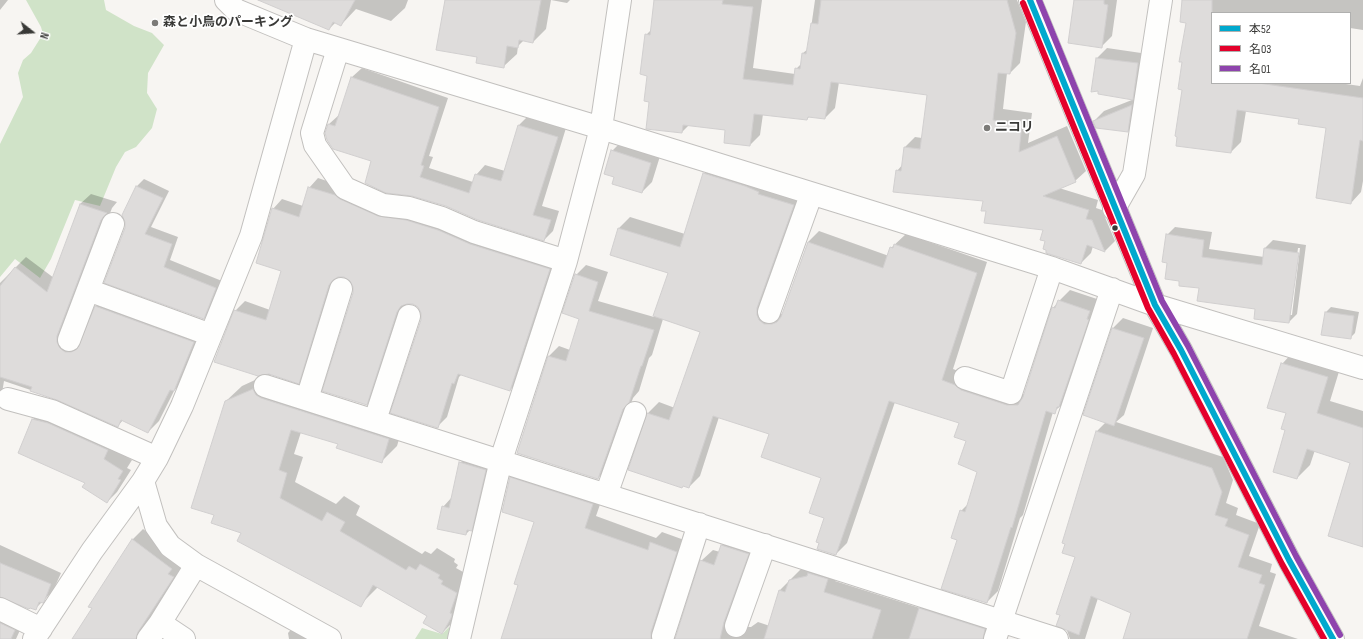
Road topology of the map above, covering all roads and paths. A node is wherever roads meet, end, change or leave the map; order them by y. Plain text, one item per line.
1 (226, 0) edge
2 (620, 0) edge
3 (1030, 0) edge
4 (1161, 0) edge
5 (306, 39) junction
6 (338, 49) junction
7 (602, 128) junction
8 (811, 195) junction
9 (1114, 209) junction
10 (113, 224) dead end
11 (566, 261) junction
12 (1052, 268) junction
13 (1112, 289) junction
14 (88, 290) junction
15 (341, 290) dead end
16 (1155, 305) junction
17 (769, 312) dead end
18 (409, 316) dead end
19 (211, 335) junction
20 (69, 340) dead end
21 (1363, 368) edge
22 (965, 378) dead end
23 (264, 386) dead end
24 (8, 399) dead end
25 (307, 399) junction
26 (635, 413) dead end
27 (375, 420) junction
28 (157, 458) junction
29 (501, 460) junction
30 (143, 481) junction
31 (606, 495) junction
32 (699, 524) junction
33 (765, 545) junction
34 (196, 565) junction
35 (0, 609) edge
36 (736, 626) dead end
37 (998, 630) edge
38 (154, 631) edge
39 (38, 634) edge
40 (663, 636) dead end
41 (184, 639) edge
42 (330, 639) edge
43 (459, 639) edge
44 (1057, 639) edge
45 (1333, 639) edge

1 - 5 street
2 - 7 street
3 - 9 street
4 - 9 street
5 - 6 street
5 - 19 street
6 - 7 street
6 - 11 street
7 - 8 street
7 - 11 street
8 - 12 street
8 - 17 street
9 - 16 street
10 - 14 street
11 - 29 street
12 - 13 street
12 - 22 street
13 - 16 street
13 - 37 street
14 - 19 street
14 - 20 street
15 - 25 street
16 - 21 street
16 - 45 street
18 - 27 street
19 - 28 street
23 - 25 street
24 - 28 street
25 - 27 street
26 - 31 street
27 - 29 street
28 - 30 street
29 - 31 street
29 - 43 street
30 - 34 street
30 - 39 street
31 - 32 street
32 - 33 street
32 - 40 street
33 - 36 street
33 - 37 street
34 - 38 street
34 - 42 street
35 - 39 street
37 - 44 street
38 - 41 street

